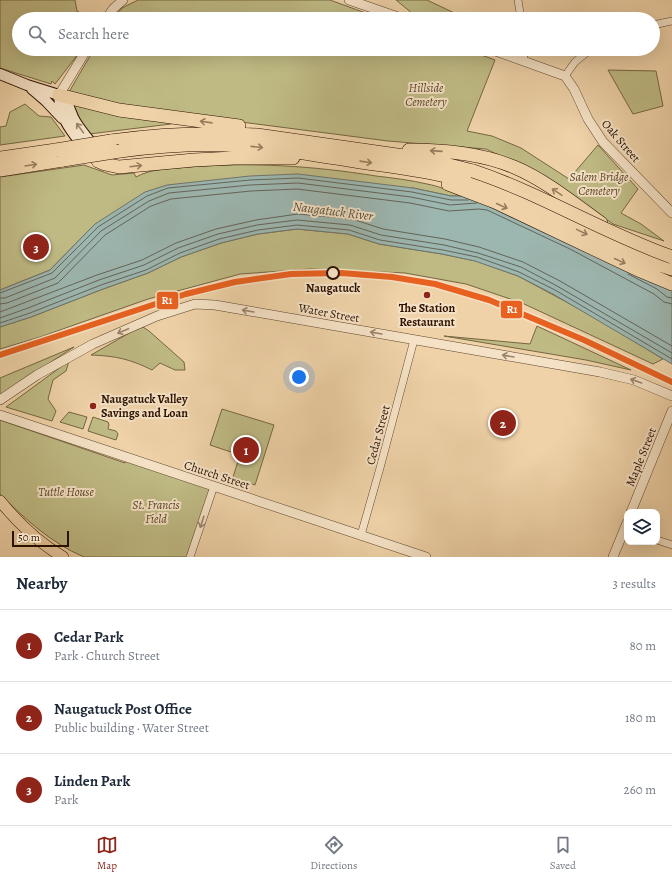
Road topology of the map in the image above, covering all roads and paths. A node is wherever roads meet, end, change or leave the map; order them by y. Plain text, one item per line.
1 (123, 0) edge
2 (349, 0) edge
3 (518, 0) edge
4 (112, 12) edge
5 (384, 12) edge
6 (520, 12) edge
7 (672, 21) edge
8 (660, 24) edge
9 (83, 56) edge
10 (509, 56) edge
11 (524, 56) edge
12 (582, 56) edge
13 (523, 61) junction
14 (0, 74) edge
15 (565, 76) junction
16 (27, 85) junction
17 (59, 95) junction
18 (64, 120) junction
19 (313, 142) junction
20 (355, 148) junction
21 (59, 155) junction
22 (0, 158) edge
23 (339, 158) junction
24 (98, 161) junction
25 (0, 170) edge
26 (470, 181) junction
27 (672, 213) edge
28 (672, 257) edge
29 (672, 268) edge
30 (672, 284) edge
31 (414, 340) junction
32 (672, 396) edge
33 (0, 400) edge
34 (672, 411) edge
35 (0, 415) edge
36 (214, 486) junction
37 (0, 502) edge
38 (633, 509) edge
39 (624, 532) edge
40 (361, 535) junction
41 (660, 541) edge
42 (672, 545) edge
43 (63, 557) edge
44 (190, 557) edge
45 (426, 557) edge
46 (613, 557) edge

1 - 4 street
2 - 5 street
3 - 6 street
7 - 8 street
9 - 17 street
10 - 13 street
11 - 13 street
12 - 15 street
13 - 15 street
14 - 16 main road
15 - 27 street, Oak Street
16 - 17 main road
16 - 18 main road
17 - 18 main road
19 -> 17 highway
24 -> 17 main road
18 - 24 main road
19 - 20 highway
19 - 21 highway, bridge
20 - 26 highway
29 -> 20 highway
21 - 22 highway
21 -> 23 highway, bridge
25 -> 21 highway
24 -> 23 highway
23 -> 26 highway
26 - 28 highway, bridge
26 -> 29 highway
26 -> 30 highway
32 -> 31 street, Water Street
31 -> 33 street, Water Street
31 - 40 street, Cedar Street
34 - 38 street, Maple Street
35 - 36 street, Church Street
36 - 40 street, Church Street
36 -> 44 street
37 - 43 main road
39 - 46 street
40 - 45 street, Church Street
41 - 42 street

